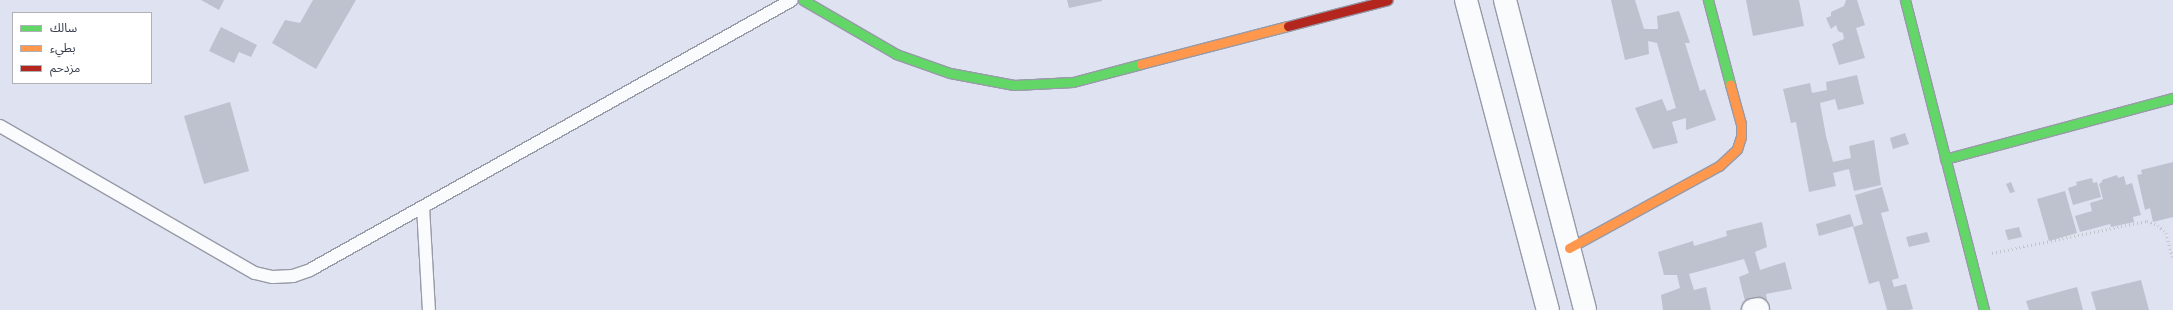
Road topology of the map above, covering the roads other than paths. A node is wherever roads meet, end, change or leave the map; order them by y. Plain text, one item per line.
1 (792, 0) edge
2 (803, 0) edge
3 (1388, 0) edge
4 (1466, 0) edge
5 (1505, 0) edge
6 (1708, 0) edge
7 (1905, 0) edge
8 (2173, 98) edge
9 (0, 126) edge
10 (1945, 159) junction
11 (423, 207) junction
12 (1569, 248) junction
13 (429, 310) edge
14 (1548, 310) edge
15 (1585, 310) edge
16 (1984, 310) edge

1 - 11 lane
2 - 3 street
4 - 14 street
5 - 12 street
6 - 12 street
7 - 10 street
8 - 10 street
9 - 11 lane
10 - 16 street
11 - 13 lane
12 - 15 street

